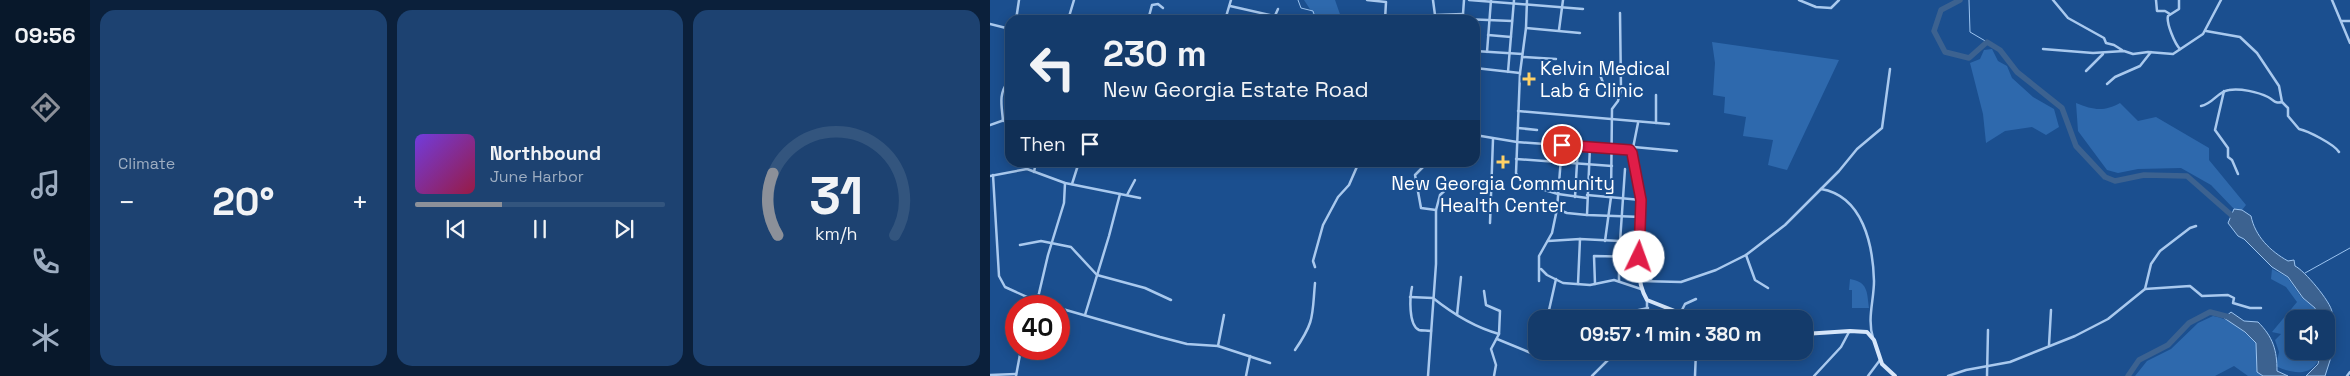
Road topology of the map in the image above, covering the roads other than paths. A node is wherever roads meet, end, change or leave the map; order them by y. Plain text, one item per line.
1 (1020, 0) edge
2 (1074, 0) edge
3 (1232, 0) edge
4 (1367, 0) edge
5 (1433, 0) edge
6 (1464, 0) edge
7 (1469, 0) edge
8 (1527, 0) edge
9 (1563, 0) edge
10 (1798, 0) edge
11 (1839, 0) edge
12 (2053, 0) edge
13 (2156, 0) edge
14 (2179, 0) edge
15 (2220, 0) edge
16 (2332, 0) edge
17 (1491, 1) edge
18 (1514, 2) edge
19 (1527, 5) junction
20 (1230, 6) junction
21 (1163, 8) dead end
22 (1562, 8) junction
23 (1278, 9) dead end
24 (1583, 9) dead end
25 (1620, 12) dead end
26 (1464, 14) joint
27 (2170, 14) junction
28 (1017, 15) edge
29 (1070, 15) edge
30 (1149, 15) edge
31 (1227, 15) edge
32 (1270, 15) edge
33 (1275, 15) edge
34 (1385, 15) edge
35 (1480, 20) edge
36 (1490, 20) junction
37 (1512, 21) junction
38 (2342, 21) junction
39 (2350, 21) edge
40 (990, 24) edge
41 (1005, 28) edge
42 (1526, 28) junction
43 (1559, 30) junction
44 (2205, 31) junction
45 (1580, 33) dead end
46 (1488, 36) junction
47 (1511, 37) junction
48 (2350, 43) edge
49 (2043, 49) dead end
50 (2180, 49) junction
51 (1480, 51) edge
52 (2124, 51) junction
53 (1487, 52) junction
54 (2151, 52) junction
55 (1510, 53) junction
56 (2104, 53) junction
57 (1522, 56) junction
58 (1556, 59) dead end
59 (1480, 68) edge
60 (1890, 69) dead end
61 (2086, 71) dead end
62 (1508, 72) junction
63 (1520, 73) junction
64 (1600, 75) dead end
65 (2107, 84) dead end
66 (1005, 86) edge
67 (2224, 91) junction
68 (1656, 95) dead end
69 (1620, 97) junction
70 (2282, 102) junction
71 (2201, 106) dead end
72 (1518, 111) junction
73 (1612, 119) junction
74 (1003, 121) joint
75 (1638, 123) junction
76 (1656, 123) junction
77 (1669, 124) dead end
78 (990, 125) edge
79 (1518, 128) junction
80 (1537, 130) dead end
81 (1560, 132) dead end
82 (1480, 136) edge
83 (1494, 139) junction
84 (1517, 142) junction
85 (1547, 144) junction
86 (1562, 145) junction
87 (1578, 146) junction
88 (1590, 146) junction
89 (1634, 147) junction
90 (1613, 148) junction
91 (1678, 151) dead end
92 (2339, 152) dead end
93 (1632, 153) junction
94 (1516, 159) junction
95 (1562, 164) junction
96 (1576, 165) junction
97 (1588, 165) junction
98 (1612, 166) junction
99 (1035, 167) edge
100 (1077, 167) edge
101 (1357, 167) edge
102 (1423, 167) edge
103 (1625, 169) dead end
104 (1034, 172) junction
105 (2238, 174) dead end
106 (992, 176) edge
107 (1135, 180) dead end
108 (1065, 183) junction
109 (1072, 184) junction
110 (1491, 184) junction
111 (1821, 189) junction
112 (1120, 194) junction
113 (1558, 194) junction
114 (1127, 195) junction
115 (1575, 197) junction
116 (1587, 197) junction
117 (1611, 197) junction
118 (1140, 198) dead end
119 (1623, 198) junction
120 (1641, 200) junction
121 (1557, 209) junction
122 (1436, 210) junction
123 (1588, 215) junction
124 (1609, 216) junction
125 (1622, 217) junction
126 (1642, 217) junction
127 (1490, 223) dead end
128 (2196, 226) dead end
129 (1580, 239) junction
130 (1605, 241) junction
131 (1547, 242) junction
132 (1620, 242) junction
133 (1640, 242) junction
134 (1053, 243) junction
135 (1020, 244) dead end
136 (1746, 255) junction
137 (1619, 257) junction
138 (1639, 257) junction
139 (1655, 261) dead end
140 (1315, 266) dead end
141 (1540, 268) junction
142 (1097, 275) junction
143 (1461, 277) dead end
144 (1556, 279) junction
145 (1651, 280) junction
146 (1539, 281) dead end
147 (1619, 281) junction
148 (1640, 281) junction
149 (1315, 283) dead end
150 (1578, 284) junction
151 (1595, 284) junction
152 (1412, 287) dead end
153 (1768, 288) dead end
154 (1642, 289) junction
155 (2144, 289) junction
156 (1484, 291) dead end
157 (1023, 295) edge
158 (1039, 295) edge
159 (1410, 297) junction
160 (1433, 298) junction
161 (1696, 299) dead end
162 (1171, 300) dead end
163 (1647, 300) junction
164 (1648, 308) joint
165 (2261, 308) dead end
166 (1549, 310) edge
167 (1639, 310) edge
168 (1675, 310) edge
169 (1682, 310) edge
170 (2051, 310) dead end
171 (1070, 311) edge
172 (1224, 315) dead end
173 (1457, 315) junction
174 (1085, 316) junction
175 (1431, 330) junction
176 (1988, 330) dead end
177 (1850, 331) junction
178 (1813, 333) edge
179 (1499, 334) junction
180 (1497, 339) junction
181 (1874, 340) junction
182 (1218, 346) junction
183 (2049, 346) junction
184 (1295, 350) dead end
185 (1528, 352) edge
186 (1250, 356) junction
187 (1019, 360) edge
188 (1608, 360) edge
189 (1696, 360) edge
190 (1880, 360) junction
191 (1270, 363) dead end
192 (1987, 367) junction
193 (2350, 372) edge
194 (990, 375) edge
195 (1016, 375) edge
196 (1246, 376) edge
197 (1428, 376) edge
198 (1494, 376) edge
199 (1592, 376) edge
200 (1695, 376) edge
201 (1814, 376) edge
202 (1868, 376) edge
203 (1895, 376) edge
204 (1948, 376) edge
205 (1987, 376) edge
206 (2347, 376) edge

1 - 28 street
2 - 29 street
3 - 20 street
4 - 34 street
5 - 26 street
6 - 26 street
7 - 17 street
8 - 19 street
9 - 22 street
10 - 11 street
12 - 52 street
13 - 27 street
14 - 27 street
15 - 44 street
16 - 38 street
17 - 18 street
17 - 36 street
18 - 19 street
18 - 37 street
19 - 22 street
19 - 42 street
20 - 31 street
20 - 32 street
21 - 30 street
22 - 24 street
22 - 43 street
23 - 33 street
25 - 69 street
27 - 50 street
35 - 36 street
36 - 37 street
36 - 46 street
37 - 47 street
38 - 39 street
38 - 48 street
40 - 41 street
42 - 43 street
42 - 57 street
43 - 45 street
44 - 50 street
44 - 70 street
46 - 47 street
46 - 53 street
47 - 55 street
49 - 56 street
50 - 54 street
51 - 53 street
52 - 54 street
52 - 56 street
53 - 55 street
54 - 65 street
55 - 57 street
55 - 62 street
56 - 61 street
57 - 58 street
57 - 63 street
59 - 62 street
60 - 111 street
62 - 63 street
63 - 72 street
64 - 69 street
66 - 74 street
67 - 70 street
67 - 71 street
67 - 105 street
68 - 76 street
69 - 73 street
70 - 92 street
72 - 73 street
72 - 79 street
73 - 75 street
73 - 90 street
74 - 78 street
75 - 76 street
75 - 89 street
76 - 77 street
79 - 80 street
79 - 84 street
81 - 85 street
82 - 83 street
83 - 84 street
83 - 110 street
84 - 85 street
84 - 94 street
85 - 86 street
86 - 87 street
86 - 95 street
87 - 88 street
87 - 96 street
88 - 90 street
88 - 97 street
89 - 91 street
89 - 93 street
90 - 93 street
90 - 98 street
93 - 120 street
94 - 95 street
94 - 113 street
95 - 96 street
95 - 113 street
96 - 97 street
96 - 115 street
97 - 98 street
97 - 116 street
98 - 117 street
99 - 104 street
100 - 109 street
101 - 140 street
102 - 122 street
103 - 119 street
104 - 106 street
104 - 108 street
106 - 157 street
107 - 114 street
108 - 109 street
108 - 134 street
109 - 112 street
110 - 122 street
110 - 127 street
111 - 136 street
111 - 181 street
112 - 114 street
112 - 142 street
113 - 115 street
113 - 121 street
114 - 118 street
115 - 116 street
116 - 117 street
116 - 123 street
117 - 119 street
117 - 124 street
119 - 120 street
119 - 125 street
120 - 126 street
121 - 123 street
121 - 131 street
122 - 160 street
123 - 124 street
124 - 125 street
124 - 130 street
125 - 126 street
125 - 132 street
126 - 133 street
128 - 155 street
129 - 130 street
129 - 131 street
129 - 150 street
130 - 132 street
131 - 141 street
132 - 133 street
133 - 138 street
134 - 135 street
134 - 142 street
134 - 158 street
136 - 145 street
136 - 153 street
137 - 138 street
137 - 147 street
137 - 151 street
138 - 148 street
139 - 145 street
141 - 144 street
141 - 146 street
142 - 162 street
142 - 174 street
143 - 173 street
144 - 150 street
144 - 166 street
145 - 148 street
147 - 151 street
147 - 154 street
148 - 154 street
149 - 184 street
150 - 151 street
152 - 159 street
154 - 163 street
155 - 165 street
155 - 183 street
156 - 179 street
159 - 160 street
159 - 175 street
160 - 173 street
160 - 175 street
161 - 169 street
163 - 164 street
163 - 168 street
164 - 167 street
170 - 183 street
171 - 174 street
172 - 182 street
173 - 179 street
174 - 182 street
175 - 197 street
176 - 192 street
177 - 178 street
177 - 181 street
177 - 201 street
179 - 180 street
180 - 185 street
180 - 198 street
181 - 190 street
182 - 186 street
183 - 192 street
186 - 191 street
186 - 196 street
187 - 195 street
188 - 199 street
189 - 200 street
190 - 202 street
190 - 203 street
192 - 204 street
192 - 205 street
193 - 206 street
194 - 195 street

